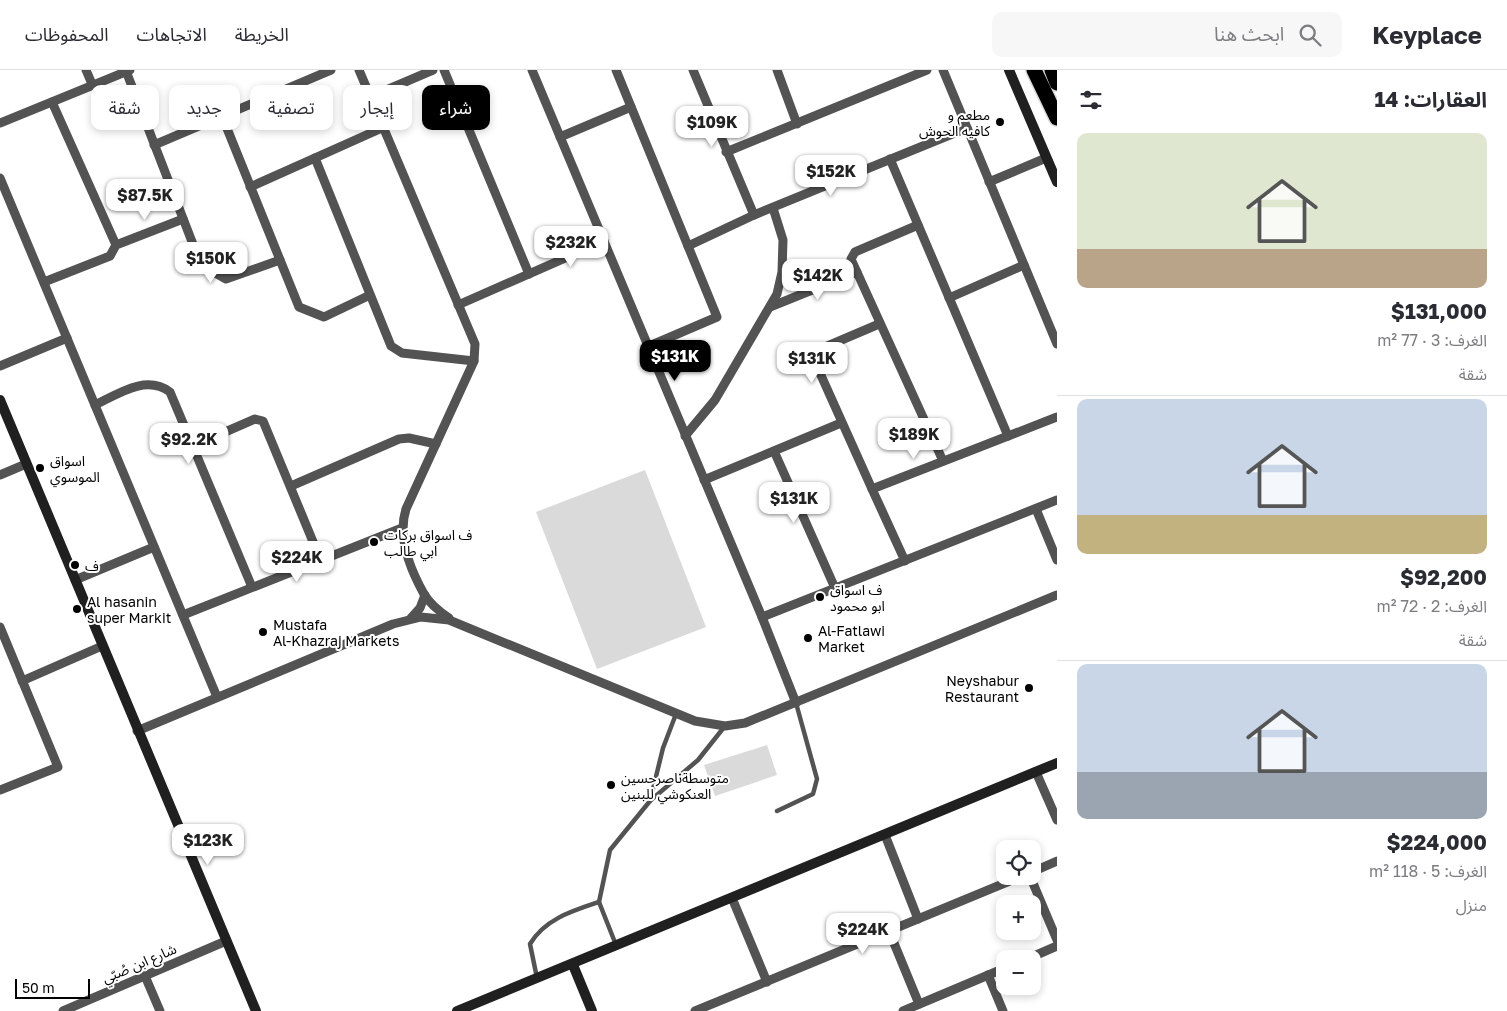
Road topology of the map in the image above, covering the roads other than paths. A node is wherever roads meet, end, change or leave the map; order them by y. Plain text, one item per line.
1 (86, 70) edge
2 (331, 70) edge
3 (359, 70) edge
4 (433, 70) edge
5 (444, 70) edge
6 (532, 70) edge
7 (616, 70) edge
8 (693, 70) edge
9 (777, 70) edge
10 (927, 70) edge
11 (943, 70) edge
12 (1008, 70) edge
13 (1034, 70) edge
14 (1052, 70) edge
15 (128, 71) edge
16 (1057, 83) edge
17 (92, 84) junction
18 (365, 85) edge
19 (399, 85) edge
20 (52, 102) junction
21 (631, 107) junction
22 (240, 108) edge
23 (1057, 118) edge
24 (0, 123) edge
25 (797, 124) junction
26 (967, 128) junction
27 (188, 130) edge
28 (228, 130) edge
29 (378, 130) edge
30 (383, 130) edge
31 (560, 137) junction
32 (154, 144) junction
33 (726, 152) junction
34 (315, 158) junction
35 (1046, 158) junction
36 (890, 159) junction
37 (0, 178) edge
38 (989, 182) junction
39 (1057, 182) edge
40 (250, 187) junction
41 (9, 200) junction
42 (0, 204) edge
43 (773, 208) junction
44 (754, 215) junction
45 (183, 218) junction
46 (918, 225) junction
47 (604, 241) junction
48 (116, 245) junction
49 (688, 246) junction
50 (280, 260) junction
51 (1024, 265) junction
52 (857, 272) junction
53 (529, 274) junction
54 (44, 282) junction
55 (370, 295) junction
56 (949, 298) junction
57 (458, 305) junction
58 (770, 307) junction
59 (879, 324) junction
60 (1054, 328) edge
61 (67, 338) junction
62 (1057, 344) edge
63 (647, 347) junction
64 (474, 361) junction
65 (0, 366) edge
66 (0, 400) edge
67 (95, 405) junction
68 (1057, 417) edge
69 (841, 423) junction
70 (685, 436) junction
71 (1008, 436) junction
72 (436, 444) junction
73 (194, 446) junction
74 (774, 451) junction
75 (943, 462) junction
76 (26, 464) junction
77 (0, 476) edge
78 (704, 480) junction
79 (291, 486) junction
80 (872, 489) junction
81 (1057, 500) edge
82 (1036, 509) junction
83 (402, 528) junction
84 (154, 547) junction
85 (1057, 560) edge
86 (321, 561) junction
87 (905, 561) junction
88 (75, 580) junction
89 (252, 588) junction
90 (836, 588) junction
91 (424, 595) junction
92 (1057, 596) edge
93 (183, 614) junction
94 (762, 617) junction
95 (411, 618) junction
96 (458, 624) junction
97 (0, 627) edge
98 (102, 646) junction
99 (22, 680) junction
100 (217, 698) junction
101 (796, 703) junction
102 (676, 714) junction
103 (725, 726) junction
104 (137, 731) junction
105 (1057, 763) edge
106 (1036, 772) junction
107 (0, 790) edge
108 (650, 801) junction
109 (777, 811) dead end
110 (1057, 820) edge
111 (885, 835) junction
112 (1057, 862) edge
113 (1041, 868) edge
114 (1000, 885) edge
115 (1034, 885) edge
116 (732, 898) junction
117 (599, 902) junction
118 (918, 919) junction
119 (889, 931) junction
120 (226, 940) junction
121 (1057, 940) edge
122 (616, 946) junction
123 (1057, 946) edge
124 (1041, 953) edge
125 (573, 965) junction
126 (996, 972) edge
127 (988, 975) junction
128 (145, 976) junction
129 (537, 979) junction
130 (767, 982) junction
131 (919, 1004) junction
132 (80, 1008) edge
133 (63, 1011) edge
134 (160, 1011) edge
135 (256, 1011) edge
136 (457, 1011) edge
137 (592, 1011) edge
138 (695, 1011) edge
139 (902, 1011) edge
140 (1003, 1011) edge

1 - 17 street
2 - 22 street
3 - 18 street
4 - 19 street
5 - 53 street
6 - 31 street
7 - 21 street
8 - 33 street
9 - 25 street
10 - 25 street
11 - 26 street
12 - 35 street
13 - 23 highway
14 - 16 highway
15 - 17 street
15 - 32 street
17 - 20 street
20 - 24 street
20 - 48 street
21 - 31 street
21 - 49 street
25 - 33 street
26 - 36 street
26 - 38 street
27 - 32 street
28 - 40 street
29 - 34 street
30 - 57 street
31 - 47 street
32 - 45 street
33 - 44 street
34 - 40 street
34 - 55 street
35 - 38 street
35 - 39 street
36 - 43 street
36 - 46 street
37 - 41 street
38 - 51 street
40 - 50 street
41 - 42 street
41 - 54 street
43 - 44 street
43 - 58 street
44 - 49 street
45 - 48 street
45 - 50 street
46 - 52 street
46 - 56 street
47 - 53 street
47 - 63 street
48 - 54 street
49 - 63 street
50 - 55 street
51 - 56 street
51 - 60 street
52 - 58 street
52 - 59 street
53 - 57 street
54 - 61 street
55 - 64 street
56 - 71 street
57 - 64 street
58 - 70 street
59 - 69 street
59 - 75 street
60 - 62 street
61 - 65 street
61 - 67 street
63 - 70 street
64 - 72 street
66 - 76 street
67 - 73 street
67 - 84 street
68 - 71 street
69 - 74 street
69 - 80 street
70 - 78 street
71 - 75 street
72 - 79 street
72 - 83 street
73 - 79 street
73 - 89 street
74 - 78 street
74 - 90 street
75 - 80 street
76 - 77 street
76 - 88 street
78 - 94 street
79 - 86 street
80 - 87 street
81 - 82 street
82 - 85 street
82 - 87 street
83 - 86 street
83 - 91 street
84 - 88 street
84 - 93 street
86 - 89 street
87 - 90 street
88 - 98 street
89 - 93 street
90 - 94 street
91 - 95 street
91 - 96 street
92 - 101 street
93 - 100 street
94 - 101 street
95 - 96 street
95 - 100 street
96 - 102 street
97 - 99 street
98 - 99 street
98 - 104 street
99 - 107 street
100 - 104 street
101 - 103 street
101 - 109 lane
102 - 103 street
102 - 108 lane
103 - 108 lane
104 - 120 street
105 - 106 street
106 - 110 street
106 - 111 street
108 - 117 lane
111 - 116 street
111 - 118 street
112 - 113 street
114 - 118 street
115 - 121 street
116 - 122 street
116 - 130 street
117 - 122 lane
117 - 129 lane
118 - 119 street
119 - 130 street
119 - 131 street
120 - 128 street, شارع ابن صُبّي
120 - 135 street
122 - 125 street
123 - 124 street
125 - 129 street
125 - 137 street
126 - 127 street
127 - 131 street
127 - 140 street
128 - 132 street, شارع ابن صُبّي
128 - 134 street
129 - 136 street
130 - 138 street
131 - 139 street
132 - 133 street, شارع ابن صُبّي

